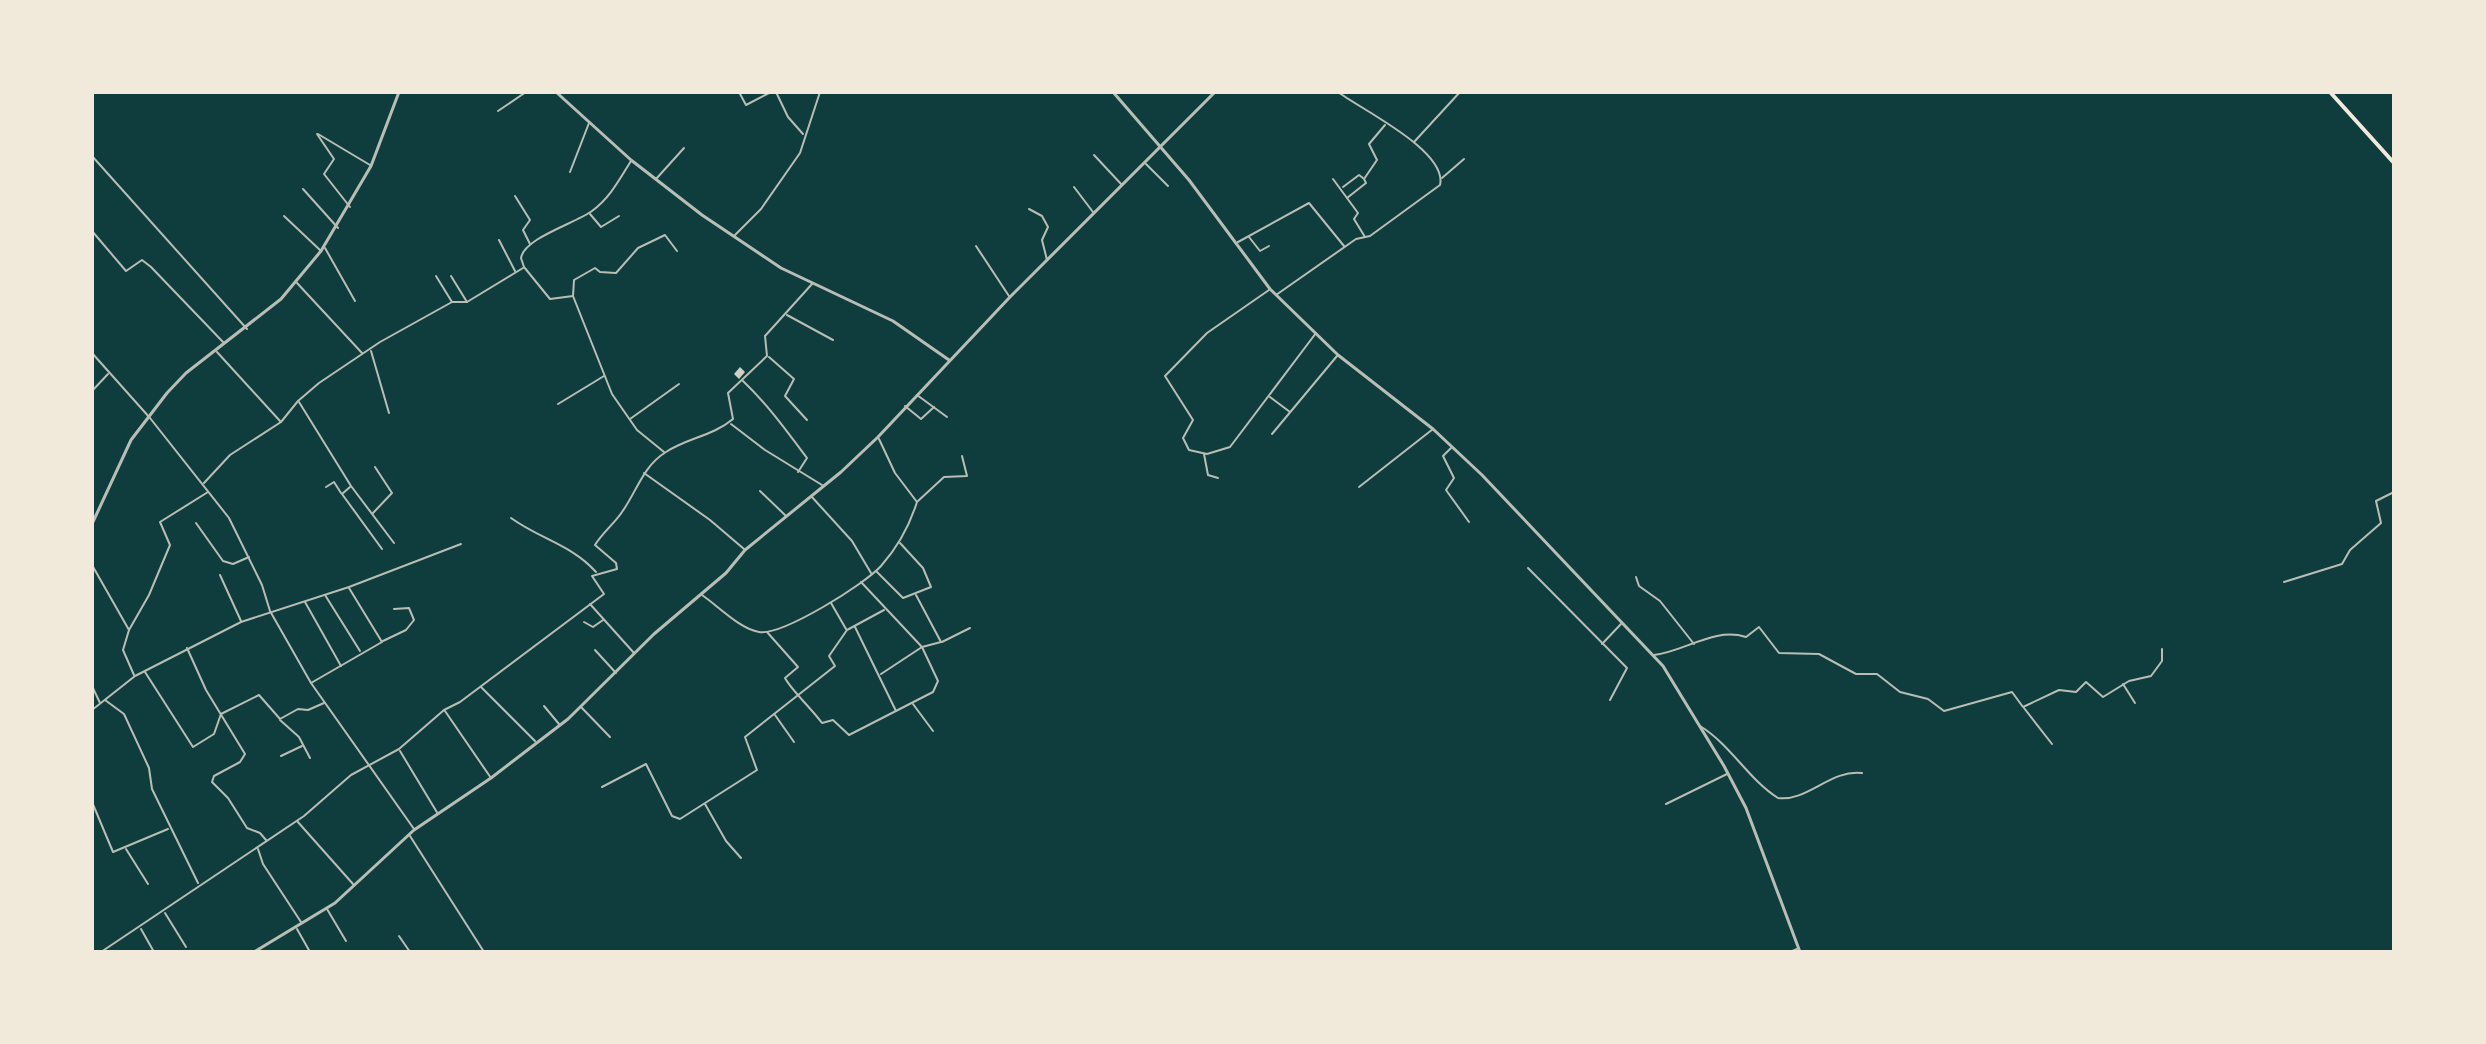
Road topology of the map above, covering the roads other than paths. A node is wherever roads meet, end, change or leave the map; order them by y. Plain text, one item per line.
1 (399, 92) edge
2 (526, 92) edge
3 (556, 92) edge
4 (739, 92) edge
5 (771, 92) edge
6 (776, 92) edge
7 (820, 92) edge
8 (1113, 92) edge
9 (1215, 92) edge
10 (1338, 92) edge
11 (1460, 92) edge
12 (2330, 92) edge
13 (498, 111) dead end
14 (590, 122) junction
15 (1386, 124) junction
16 (805, 136) junction
17 (1413, 143) junction
18 (1162, 146) junction
19 (684, 148) dead end
20 (1094, 155) dead end
21 (92, 156) edge
22 (1464, 159) dead end
23 (631, 160) junction
24 (1145, 163) junction
25 (2394, 163) edge
26 (371, 166) junction
27 (570, 172) dead end
28 (656, 179) junction
29 (1333, 179) dead end
30 (1364, 179) junction
31 (1441, 179) junction
32 (1123, 186) junction
33 (1168, 186) dead end
34 (1074, 187) dead end
35 (1341, 188) junction
36 (303, 189) dead end
37 (515, 196) dead end
38 (1347, 198) junction
39 (350, 207) junction
40 (1029, 209) dead end
41 (590, 213) junction
42 (1094, 213) junction
43 (284, 216) dead end
44 (619, 216) dead end
45 (338, 228) junction
46 (92, 231) edge
47 (734, 236) junction
48 (1249, 236) junction
49 (1366, 238) junction
50 (499, 240) dead end
51 (1236, 243) junction
52 (530, 245) junction
53 (976, 246) dead end
54 (1269, 246) dead end
55 (1344, 247) junction
56 (323, 249) junction
57 (677, 251) dead end
58 (1047, 261) junction
59 (524, 267) junction
60 (516, 272) junction
61 (436, 276) dead end
62 (451, 276) dead end
63 (297, 283) junction
64 (812, 284) junction
65 (1270, 289) junction
66 (1276, 295) junction
67 (573, 296) junction
68 (1010, 297) junction
69 (355, 301) dead end
70 (452, 302) junction
71 (467, 302) junction
72 (786, 315) junction
73 (247, 329) junction
74 (1316, 333) junction
75 (833, 340) dead end
76 (224, 343) junction
77 (215, 349) junction
78 (370, 350) junction
79 (92, 353) edge
80 (363, 354) junction
81 (1338, 355) junction
82 (767, 356) junction
83 (949, 360) junction
84 (110, 373) junction
85 (605, 376) junction
86 (742, 381) junction
87 (679, 384) dead end
88 (92, 391) edge
89 (916, 395) junction
90 (1270, 397) junction
91 (298, 401) junction
92 (558, 404) dead end
93 (905, 406) junction
94 (934, 407) junction
95 (389, 413) dead end
96 (1291, 413) junction
97 (947, 417) dead end
98 (150, 418) junction
99 (629, 419) junction
100 (807, 420) dead end
101 (281, 422) junction
102 (730, 422) junction
103 (1433, 429) junction
104 (1272, 434) dead end
105 (878, 437) junction
106 (1452, 447) junction
107 (664, 452) junction
108 (1204, 453) junction
109 (962, 456) dead end
110 (375, 467) dead end
111 (644, 472) junction
112 (798, 472) junction
113 (1218, 478) dead end
114 (204, 484) junction
115 (823, 485) junction
116 (351, 486) junction
117 (326, 487) dead end
118 (1359, 487) dead end
119 (209, 491) junction
120 (760, 491) dead end
121 (2394, 492) edge
122 (342, 494) junction
123 (811, 496) junction
124 (917, 502) junction
125 (373, 513) junction
126 (786, 516) junction
127 (511, 518) dead end
128 (1469, 522) dead end
129 (196, 523) dead end
130 (92, 524) edge
131 (899, 542) junction
132 (394, 543) dead end
133 (461, 544) dead end
134 (382, 549) dead end
135 (745, 550) junction
136 (250, 557) junction
137 (92, 565) edge
138 (1528, 568) dead end
139 (876, 571) junction
140 (597, 573) junction
141 (872, 574) junction
142 (220, 575) dead end
143 (1636, 577) dead end
144 (861, 582) junction
145 (2284, 582) dead end
146 (349, 587) junction
147 (325, 594) junction
148 (702, 594) junction
149 (916, 594) junction
150 (304, 601) junction
151 (590, 603) junction
152 (831, 603) junction
153 (394, 609) dead end
154 (884, 610) junction
155 (270, 611) junction
156 (604, 618) junction
157 (241, 622) junction
158 (584, 622) dead end
159 (1621, 624) junction
160 (855, 626) junction
161 (970, 628) dead end
162 (129, 630) junction
163 (847, 630) junction
164 (767, 632) junction
165 (382, 642) junction
166 (941, 642) junction
167 (1601, 645) junction
168 (1695, 645) junction
169 (186, 647) junction
170 (922, 647) junction
171 (2162, 649) dead end
172 (595, 650) dead end
173 (360, 652) junction
174 (635, 654) junction
175 (1653, 655) junction
176 (341, 666) junction
177 (144, 671) junction
178 (616, 673) junction
179 (881, 674) junction
180 (135, 676) junction
181 (311, 683) junction
182 (2124, 685) junction
183 (92, 686) edge
184 (480, 686) junction
185 (797, 693) junction
186 (105, 700) junction
187 (1610, 700) dead end
188 (324, 703) junction
189 (913, 703) junction
190 (2135, 703) dead end
191 (100, 704) junction
192 (544, 706) dead end
193 (580, 706) junction
194 (2023, 707) junction
195 (92, 710) edge
196 (444, 710) junction
197 (896, 711) junction
198 (221, 714) junction
199 (774, 714) junction
200 (280, 719) junction
201 (560, 724) junction
202 (1699, 725) junction
203 (933, 731) dead end
204 (610, 737) dead end
205 (536, 742) junction
206 (794, 742) dead end
207 (2052, 744) dead end
208 (303, 746) junction
209 (399, 749) junction
210 (281, 756) dead end
211 (310, 758) dead end
212 (370, 765) junction
213 (1862, 773) dead end
214 (1728, 774) junction
215 (491, 778) junction
216 (602, 787) dead end
217 (92, 802) edge
218 (704, 803) junction
219 (1666, 804) dead end
220 (439, 814) junction
221 (297, 821) junction
222 (170, 828) junction
223 (414, 830) junction
224 (410, 836) junction
225 (266, 840) junction
226 (126, 848) junction
227 (257, 848) junction
228 (741, 858) dead end
229 (148, 884) dead end
230 (199, 884) junction
231 (353, 885) junction
232 (326, 908) junction
233 (164, 912) junction
234 (302, 924) junction
235 (141, 927) junction
236 (296, 928) junction
237 (399, 936) dead end
238 (346, 941) dead end
239 (186, 947) dead end
240 (1799, 950) edge
241 (101, 952) edge
242 (154, 952) edge
243 (254, 952) edge
244 (310, 952) edge
245 (410, 952) edge
246 (484, 952) edge
247 (1790, 952) edge

1 - 26 street
2 - 13 street
3 - 14 street
4 - 5 street
6 - 16 street
7 - 16 street
8 - 18 street
9 - 18 street
10 - 15 street
11 - 17 street
12 - 25 highway
14 - 23 street
14 - 27 street
15 - 17 street
15 - 30 street
16 - 47 street
17 - 31 street
18 - 24 street
18 - 51 street
19 - 28 street
20 - 32 street
21 - 73 street
22 - 31 street
23 - 28 street
23 - 41 street
24 - 32 street
24 - 33 street
26 - 39 street
26 - 39 street
28 - 47 street
29 - 35 street
30 - 35 street
30 - 38 street
31 - 49 street
32 - 42 street
34 - 42 street
35 - 38 street
36 - 45 street
37 - 52 street
38 - 49 street
39 - 45 street
40 - 58 street
41 - 44 street
41 - 52 street
42 - 58 street
43 - 56 street
45 - 56 street
46 - 76 street
47 - 64 street
48 - 51 street
48 - 54 street
48 - 55 street
49 - 55 street
50 - 60 street
51 - 65 street
52 - 59 street
53 - 68 street
55 - 66 street
56 - 63 street
56 - 69 street
57 - 67 street
58 - 68 street
59 - 60 street
59 - 67 street
60 - 71 street
61 - 70 street
62 - 71 street
63 - 73 street
63 - 80 street
64 - 72 street
64 - 83 street
65 - 66 street
65 - 108 street
66 - 74 street
67 - 85 street
68 - 83 street
70 - 71 street
70 - 78 street
72 - 75 street
72 - 82 street
73 - 76 street
74 - 81 street
74 - 90 street
76 - 77 street
77 - 98 street
77 - 101 street
78 - 80 street
78 - 95 street
79 - 84 street
80 - 91 street
81 - 96 street
81 - 103 street
82 - 86 street
82 - 100 street
83 - 89 street
84 - 88 street
84 - 98 street
85 - 92 street
85 - 99 street
86 - 102 street
86 - 112 street
87 - 99 street
89 - 93 street
89 - 94 street
90 - 96 street
90 - 108 street
91 - 101 street
91 - 116 street
93 - 94 street
93 - 105 street
94 - 97 street
96 - 104 street
98 - 114 street
98 - 130 street
99 - 107 street
101 - 114 street
102 - 107 street
102 - 112 street
103 - 106 street
103 - 118 street
105 - 115 street
105 - 124 street
106 - 128 street
106 - 159 street
107 - 111 street
108 - 113 street
109 - 124 street
110 - 125 street
111 - 135 street
111 - 140 street
112 - 115 street
114 - 119 street
115 - 123 street
116 - 122 street
116 - 125 street
117 - 122 street
119 - 136 street
119 - 162 street
120 - 126 street
121 - 145 street
122 - 134 street
123 - 126 street
123 - 141 street
124 - 131 street
125 - 132 street
126 - 135 street
127 - 140 street
129 - 136 street
131 - 139 street
131 - 149 street
133 - 146 street
135 - 148 street
136 - 155 street
137 - 162 street
138 - 167 street
139 - 141 street
139 - 149 street
140 - 151 street
141 - 144 street
142 - 157 street
143 - 168 street
144 - 152 street
144 - 154 street
146 - 147 street
146 - 165 street
147 - 150 street
147 - 173 street
148 - 164 street
148 - 174 street
149 - 166 street
150 - 155 street
150 - 176 street
151 - 156 street
151 - 184 street
152 - 163 street
152 - 164 street
153 - 165 street
154 - 160 street
154 - 170 street
155 - 157 street
155 - 181 street
156 - 158 street
156 - 174 street
157 - 169 street
159 - 167 street
159 - 175 street
160 - 163 street
160 - 179 street
161 - 166 street
162 - 180 street
163 - 185 street
164 - 185 street
165 - 173 street
166 - 170 street
167 - 187 street
168 - 175 street
168 - 194 street
169 - 177 street
169 - 198 street
170 - 179 street
170 - 189 street
171 - 182 street
172 - 178 street
173 - 176 street
174 - 178 street
175 - 202 street
176 - 181 street
177 - 180 street
177 - 198 street
178 - 193 street
179 - 197 street
180 - 186 street
181 - 188 street
182 - 190 street
182 - 194 street
183 - 191 street
184 - 196 street
184 - 205 street
185 - 197 street
185 - 199 street
186 - 191 street
186 - 222 street
188 - 200 street
188 - 212 street
189 - 197 street
189 - 203 street
191 - 195 street
192 - 201 street
193 - 201 street
193 - 204 street
194 - 207 street
196 - 209 street
196 - 215 street
198 - 200 street
198 - 225 street
199 - 206 street
199 - 218 street
200 - 208 street
201 - 205 street
202 - 213 street
202 - 214 street
205 - 215 street
208 - 210 street
208 - 211 street
209 - 212 street
209 - 220 street
212 - 221 street
212 - 223 street
214 - 219 street
214 - 240 street
215 - 220 street
216 - 218 street
217 - 226 street
218 - 228 street
220 - 223 street
221 - 225 street
221 - 231 street
222 - 226 street
222 - 230 street
223 - 224 street
224 - 231 street
224 - 246 street
225 - 227 street
226 - 229 street
227 - 230 street
227 - 234 street
230 - 233 street
231 - 232 street
232 - 234 street
232 - 238 street
233 - 235 street
233 - 239 street
234 - 236 street
235 - 241 street
235 - 242 street
236 - 243 street
236 - 244 street
237 - 245 street
240 - 247 street

